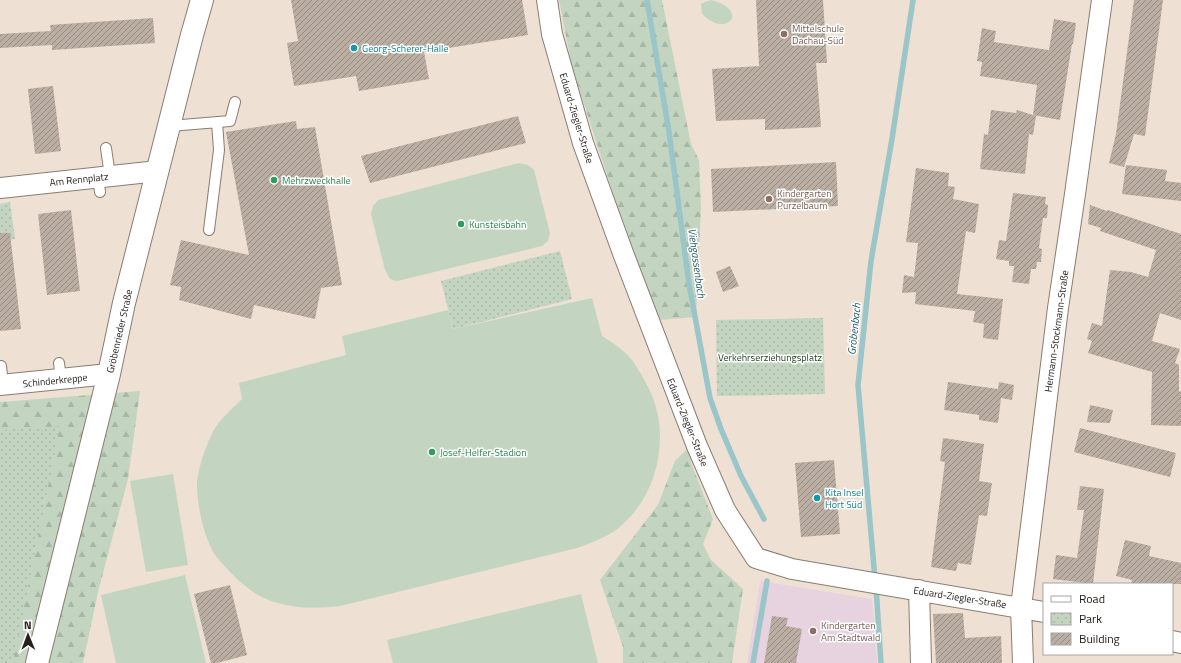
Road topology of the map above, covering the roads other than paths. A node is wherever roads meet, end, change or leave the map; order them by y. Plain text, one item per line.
1 (202, 0) edge
2 (547, 0) edge
3 (1102, 0) edge
4 (235, 102) dead end
5 (216, 122) junction
6 (170, 126) junction
7 (106, 148) dead end
8 (158, 171) junction
9 (103, 182) junction
10 (0, 188) edge
11 (210, 230) dead end
12 (109, 374) junction
13 (1, 379) edge
14 (910, 589) junction
15 (1021, 607) junction
16 (1043, 612) edge
17 (37, 663) edge
18 (920, 663) edge
19 (1022, 663) edge

1 - 6 street, Gröbenrieder Straße
2 - 14 street, Eduard-Ziegler-Straße
3 - 15 street, Hermann-Stockmann-Straße
4 - 5 lane
5 - 6 lane
5 - 11 lane
6 - 8 street, Gröbenrieder Straße
7 - 9 lane
8 - 9 street, Am Rennplatz
8 - 12 street, Gröbenrieder Straße
9 - 10 street, Am Rennplatz
12 - 13 street, Schinderkreppe
12 - 17 street, Gröbenrieder Straße
14 - 15 street, Eduard-Ziegler-Straße
14 - 18 street
15 - 16 street, Eduard-Ziegler-Straße
15 - 19 street, Hermann-Stockmann-Straße

